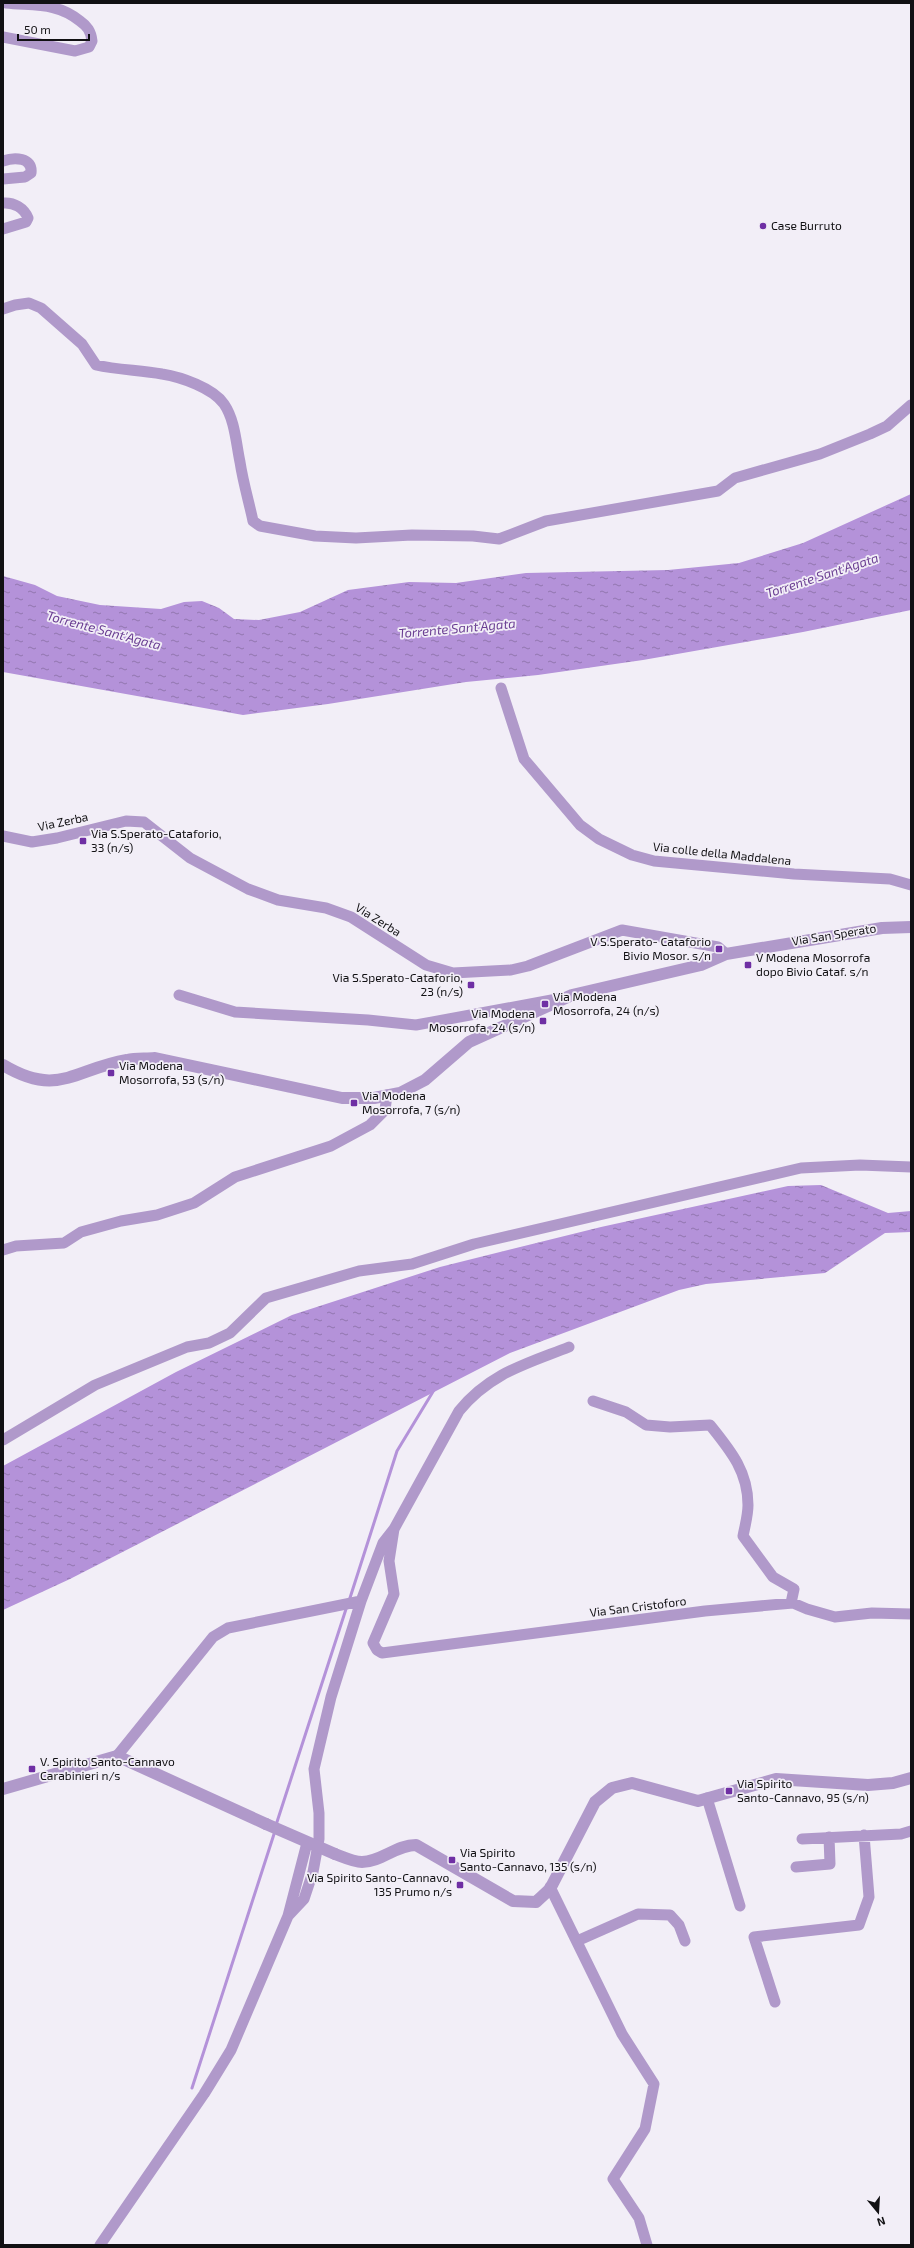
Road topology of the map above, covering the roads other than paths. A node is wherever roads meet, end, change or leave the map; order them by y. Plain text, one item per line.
1 (6, 3) edge
2 (3, 36) edge
3 (3, 161) edge
4 (3, 179) edge
5 (3, 203) edge
6 (3, 229) edge
7 (3, 309) edge
8 (911, 405) edge
9 (501, 688) dead end
10 (3, 836) edge
11 (911, 885) edge
12 (911, 927) edge
13 (726, 954) junction
14 (179, 996) dead end
15 (571, 996) junction
16 (3, 1065) edge
17 (387, 1096) junction
18 (911, 1167) edge
19 (3, 1250) edge
20 (569, 1347) dead end
21 (593, 1401) dead end
22 (3, 1440) edge
23 (394, 1529) junction
24 (358, 1602) junction
25 (791, 1603) junction
26 (911, 1614) edge
27 (117, 1756) junction
28 (911, 1778) edge
29 (3, 1789) edge
30 (707, 1798) junction
31 (911, 1831) edge
32 (864, 1835) junction
33 (829, 1837) junction
34 (802, 1839) dead end
35 (307, 1843) junction
36 (796, 1867) dead end
37 (550, 1887) junction
38 (740, 1906) dead end
39 (288, 1916) junction
40 (685, 1941) dead end
41 (577, 1942) junction
42 (774, 2002) dead end
43 (100, 2245) edge
44 (647, 2245) edge

1 - 2 street
3 - 4 street
5 - 6 street
7 - 8 street
9 - 11 street, Via colle della Maddalena
10 - 13 street, Via Zerba
12 - 13 street, Via San Sperato
13 - 15 street, Via San Sperato
14 - 15 street
15 - 17 street, Via San Sperato
16 - 17 street, Via San Sperato
17 - 19 street
18 - 22 street
20 - 23 street
21 - 25 street
23 - 24 street
23 - 25 street, Via San Cristoforo
24 - 27 street
24 - 39 street
25 - 26 street, Via San Cristoforo
27 - 29 street
27 - 35 street, bridge
28 - 30 street
30 - 37 street
30 - 38 street
31 - 32 street
32 - 33 street
32 - 42 street
33 - 34 street
33 - 36 street
35 - 37 street, bridge
35 - 39 street
37 - 41 street
39 - 43 street
40 - 41 street
41 - 44 street

